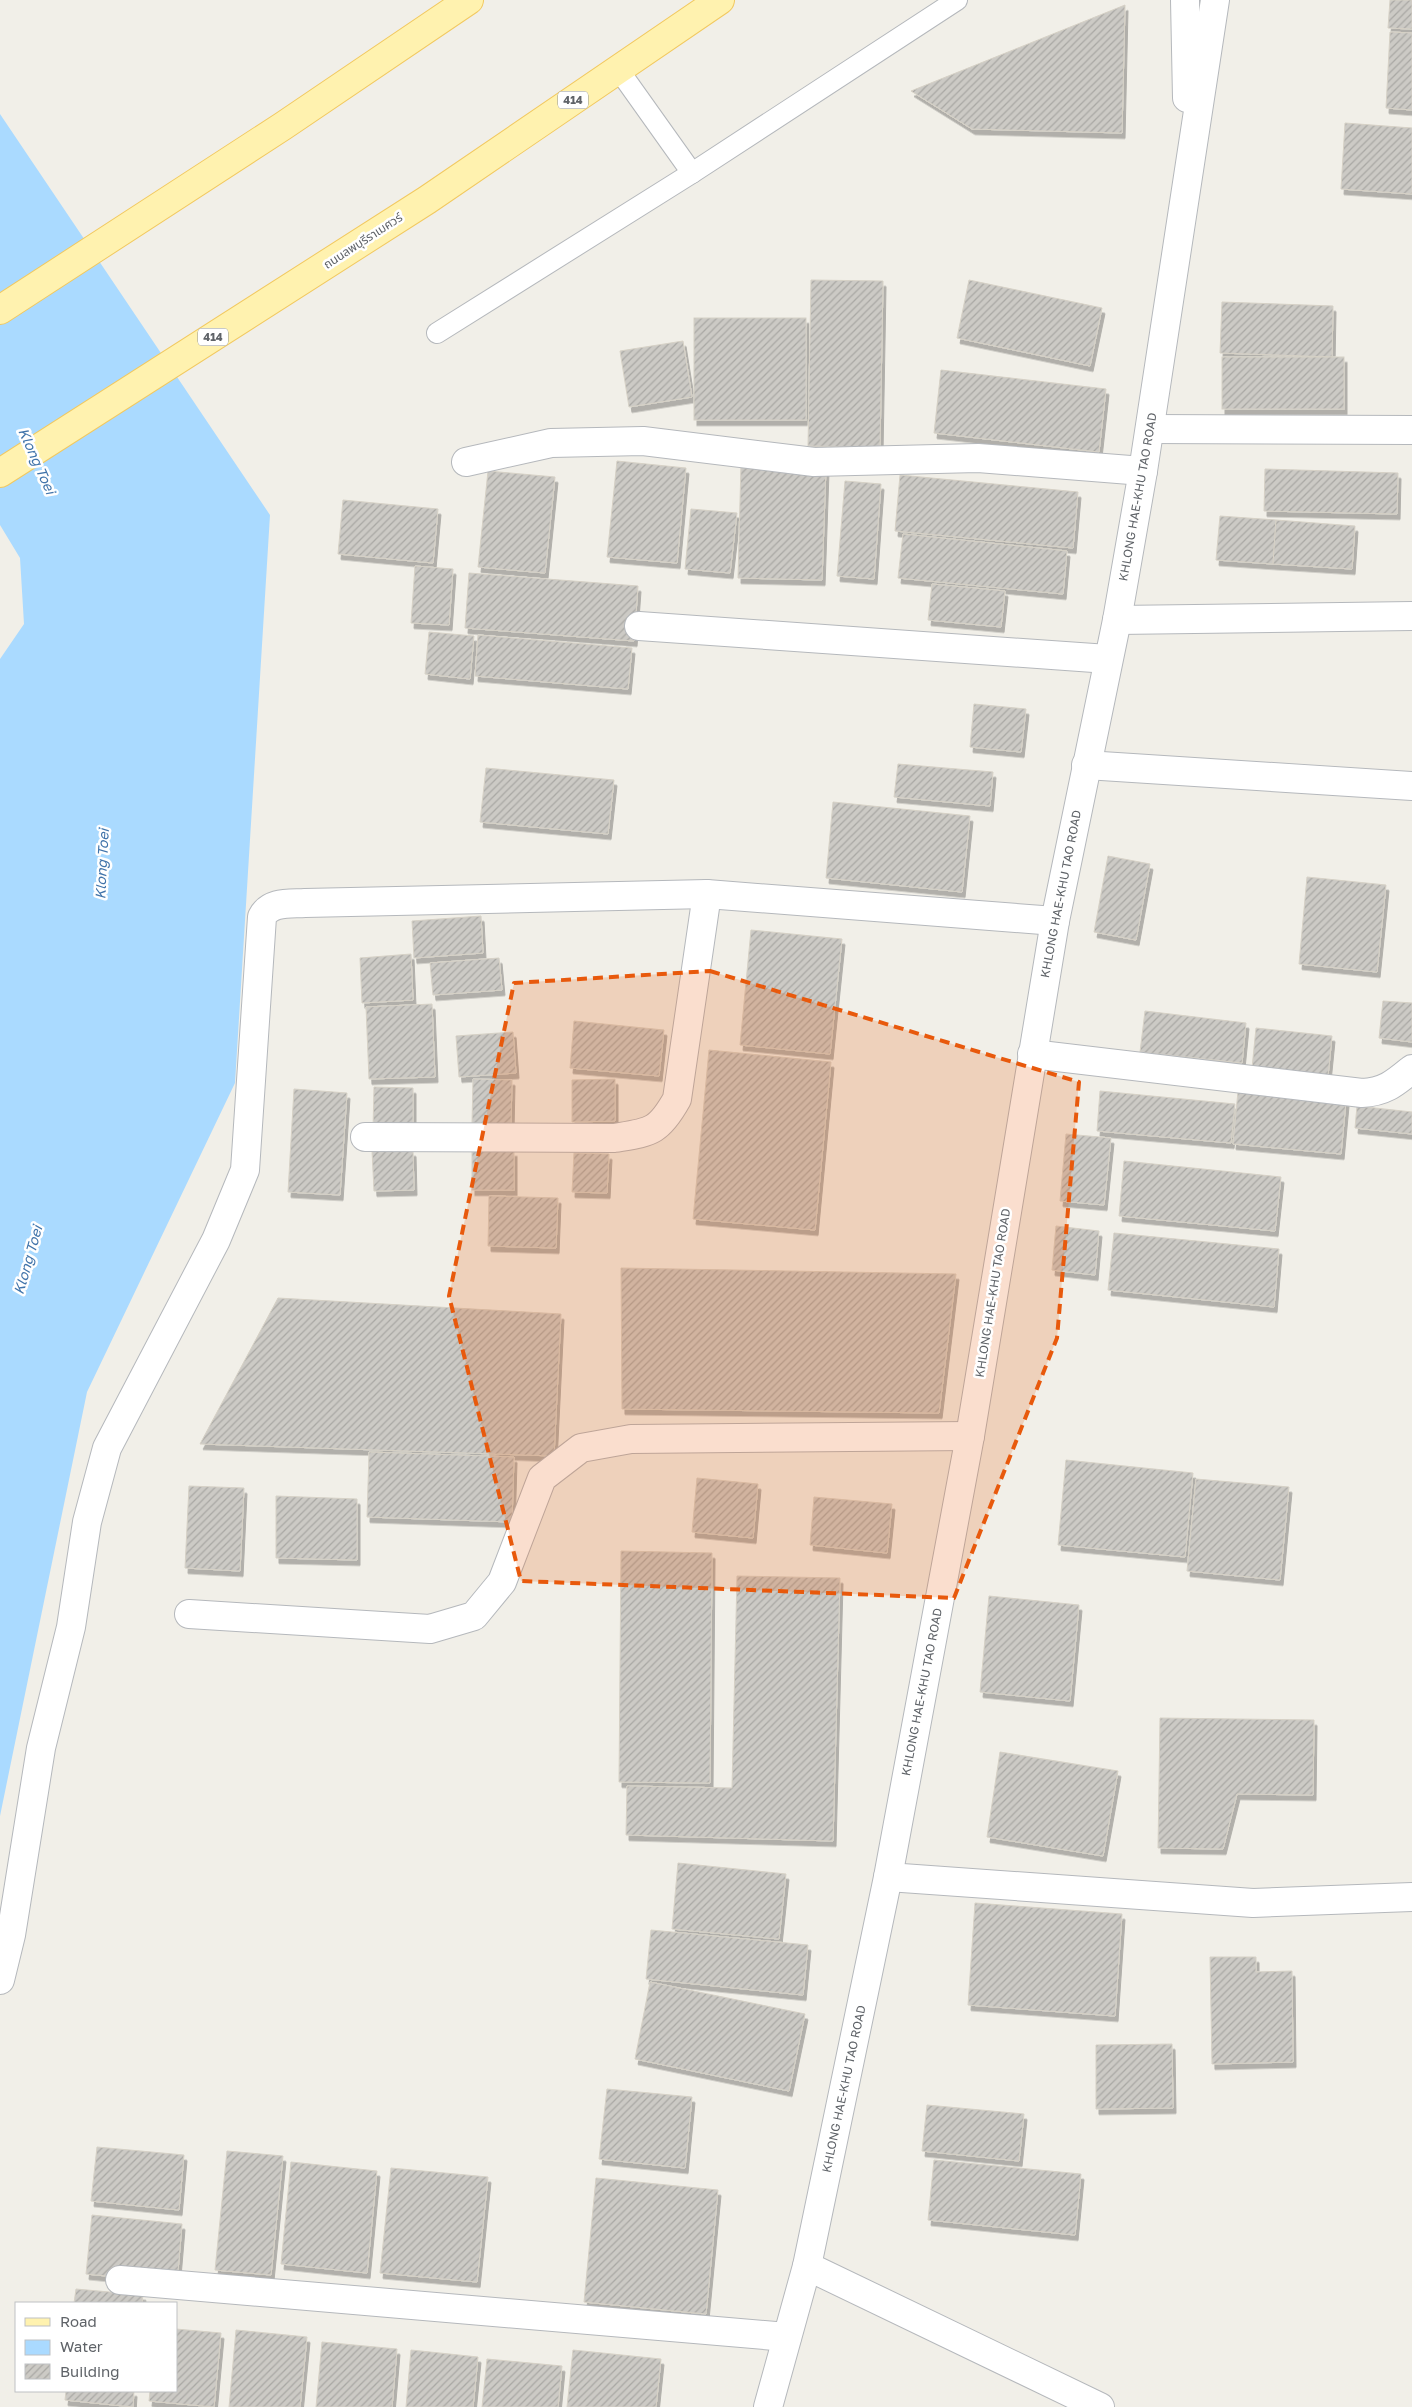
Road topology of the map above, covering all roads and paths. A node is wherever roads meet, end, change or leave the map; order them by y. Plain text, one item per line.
1 (469, 0) edge
2 (720, 0) edge
3 (957, 0) edge
4 (1185, 0) edge
5 (1214, 0) edge
6 (618, 69) junction
7 (692, 173) junction
8 (1188, 174) junction
9 (0, 310) edge
10 (437, 333) dead end
11 (1150, 429) junction
12 (1412, 430) edge
13 (466, 462) dead end
14 (1143, 471) junction
15 (0, 474) edge
16 (1412, 616) edge
17 (1117, 620) junction
18 (638, 626) dead end
19 (1108, 659) junction
20 (1086, 765) junction
21 (1412, 786) edge
22 (707, 894) junction
23 (1055, 921) junction
24 (1032, 1054) junction
25 (1412, 1069) edge
26 (365, 1137) dead end
27 (970, 1436) junction
28 (190, 1614) dead end
29 (888, 1877) junction
30 (1412, 1897) edge
31 (0, 1980) edge
32 (807, 2266) junction
33 (120, 2280) dead end
34 (787, 2337) junction
35 (768, 2407) edge
36 (1100, 2407) edge

1 - 9 main road
2 - 6 main road, ถนนลพบุรีราเมศวร์ / 414
3 - 7 lane
4 - 8 street
5 - 8 street
6 - 7 lane
6 - 15 main road, ถนนลพบุรีราเมศวร์ / 414
7 - 10 lane
8 - 11 street, KHLONG HAE-KHU TAO ROAD
11 - 12 street
11 - 14 street, KHLONG HAE-KHU TAO ROAD
13 - 14 street
14 - 17 street, KHLONG HAE-KHU TAO ROAD
16 - 17 street
17 - 19 street, KHLONG HAE-KHU TAO ROAD
18 - 19 street
19 - 20 street, KHLONG HAE-KHU TAO ROAD
20 - 21 street
20 - 23 street, KHLONG HAE-KHU TAO ROAD
22 - 23 street
22 - 26 street
22 - 31 street
23 - 24 street, KHLONG HAE-KHU TAO ROAD
24 - 25 street
24 - 27 street, KHLONG HAE-KHU TAO ROAD
27 - 28 street
27 - 29 street, KHLONG HAE-KHU TAO ROAD
29 - 30 street
29 - 32 street, KHLONG HAE-KHU TAO ROAD
32 - 34 street, KHLONG HAE-KHU TAO ROAD
32 - 36 street
33 - 34 street
34 - 35 street, KHLONG HAE-KHU TAO ROAD

